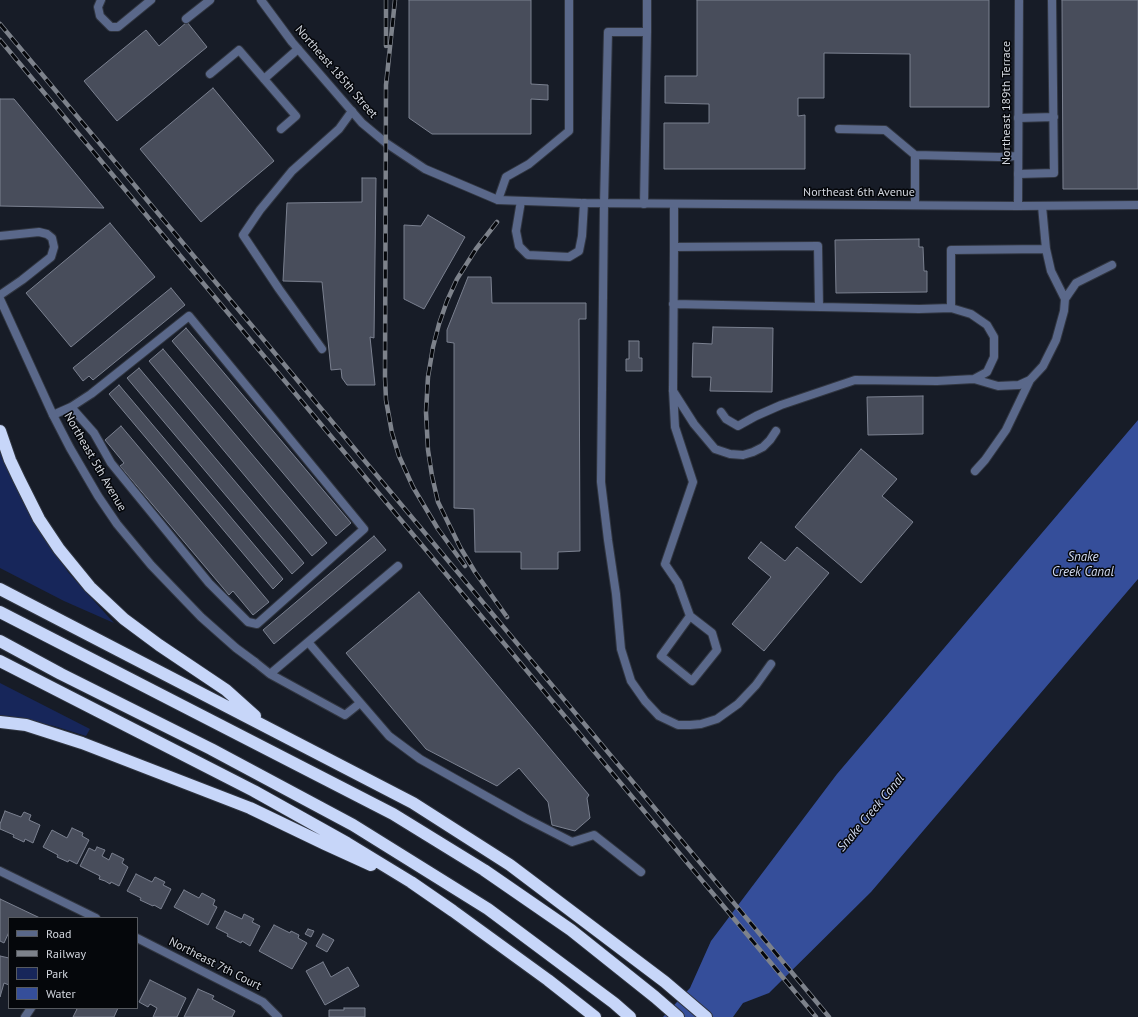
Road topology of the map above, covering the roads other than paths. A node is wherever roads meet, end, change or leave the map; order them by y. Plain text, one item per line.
1 (101, 0) edge
2 (151, 0) edge
3 (210, 0) edge
4 (260, 0) edge
5 (569, 0) edge
6 (647, 0) edge
7 (1019, 0) edge
8 (1052, 0) edge
9 (186, 19) dead end
10 (647, 32) junction
11 (298, 49) junction
12 (210, 74) dead end
13 (264, 79) junction
14 (352, 111) junction
15 (1054, 117) junction
16 (1018, 118) junction
17 (839, 129) dead end
18 (281, 130) dead end
19 (915, 154) junction
20 (1018, 156) junction
21 (1018, 174) junction
22 (498, 200) junction
23 (522, 201) junction
24 (582, 203) junction
25 (604, 204) junction
26 (644, 204) junction
27 (674, 204) junction
28 (915, 205) junction
29 (1138, 205) edge
30 (1018, 206) junction
31 (1042, 206) junction
32 (0, 236) edge
33 (674, 248) junction
34 (1046, 249) junction
35 (1112, 265) dead end
36 (0, 295) edge
37 (0, 299) edge
38 (1065, 299) junction
39 (673, 304) junction
40 (819, 307) junction
41 (951, 308) junction
42 (322, 349) dead end
43 (974, 379) junction
44 (1030, 380) junction
45 (673, 390) junction
46 (71, 407) junction
47 (722, 412) dead end
48 (53, 415) junction
49 (0, 431) edge
50 (776, 431) dead end
51 (975, 471) dead end
52 (398, 566) dead end
53 (0, 589) edge
54 (0, 612) edge
55 (690, 616) junction
56 (0, 641) edge
57 (308, 642) junction
58 (0, 661) edge
59 (771, 664) dead end
60 (270, 674) junction
61 (360, 702) junction
62 (0, 722) edge
63 (270, 729) junction
64 (0, 871) edge
65 (641, 872) dead end
66 (410, 882) junction
67 (81, 915) edge
68 (91, 917) edge
69 (138, 939) edge
70 (278, 1017) edge
71 (595, 1017) edge
72 (630, 1017) edge
73 (678, 1017) edge
74 (706, 1017) edge

1 - 2 street
3 - 9 street
4 - 11 street, Northeast 185th Street
5 - 22 street
6 - 10 street
7 - 16 street, Northeast 189th Terrace
8 - 15 street
10 - 25 street
10 - 26 street
11 - 13 street
11 - 14 street, Northeast 185th Street
12 - 13 street
13 - 18 street
14 - 22 street, Northeast 185th Street
14 - 42 street
15 - 16 street
15 - 21 street
16 - 20 street, Northeast 189th Terrace
17 - 19 street
19 - 20 street
19 - 28 street
20 - 21 street, Northeast 189th Terrace
21 - 30 street, Northeast 189th Terrace
22 - 23 street, Northeast 185th Street
23 - 24 street, Northeast 185th Street
23 - 24 street
24 - 25 street, Northeast 6th Avenue
25 - 26 street, Northeast 6th Avenue
25 - 59 street
26 - 27 street, Northeast 6th Avenue
27 - 28 street, Northeast 6th Avenue
27 - 33 street
28 - 30 street, Northeast 6th Avenue
29 - 31 street, Northeast 6th Avenue
30 - 31 street, Northeast 6th Avenue
31 - 34 street
32 - 36 street
33 - 39 street
33 - 40 street
34 - 38 street
34 - 41 street
35 - 38 street
37 - 48 street, Northeast 5th Avenue
38 - 44 street
39 - 40 street
39 - 45 street
40 - 41 street
41 - 43 street
43 - 44 street
43 - 47 street
44 - 51 street
45 - 50 street
45 - 55 street
46 - 46 street
46 - 48 street
48 - 60 street, Northeast 5th Avenue
49 - 63 highway
52 - 57 street
53 - 63 highway
54 - 73 highway
55 - 55 street
56 - 72 highway
57 - 60 street
57 - 61 street
58 - 66 highway
60 - 61 street, Northeast 5th Avenue
61 - 65 street
62 - 66 highway
63 - 74 highway
64 - 67 street
66 - 71 highway
67 - 68 street
69 - 70 street, Northeast 7th Court

